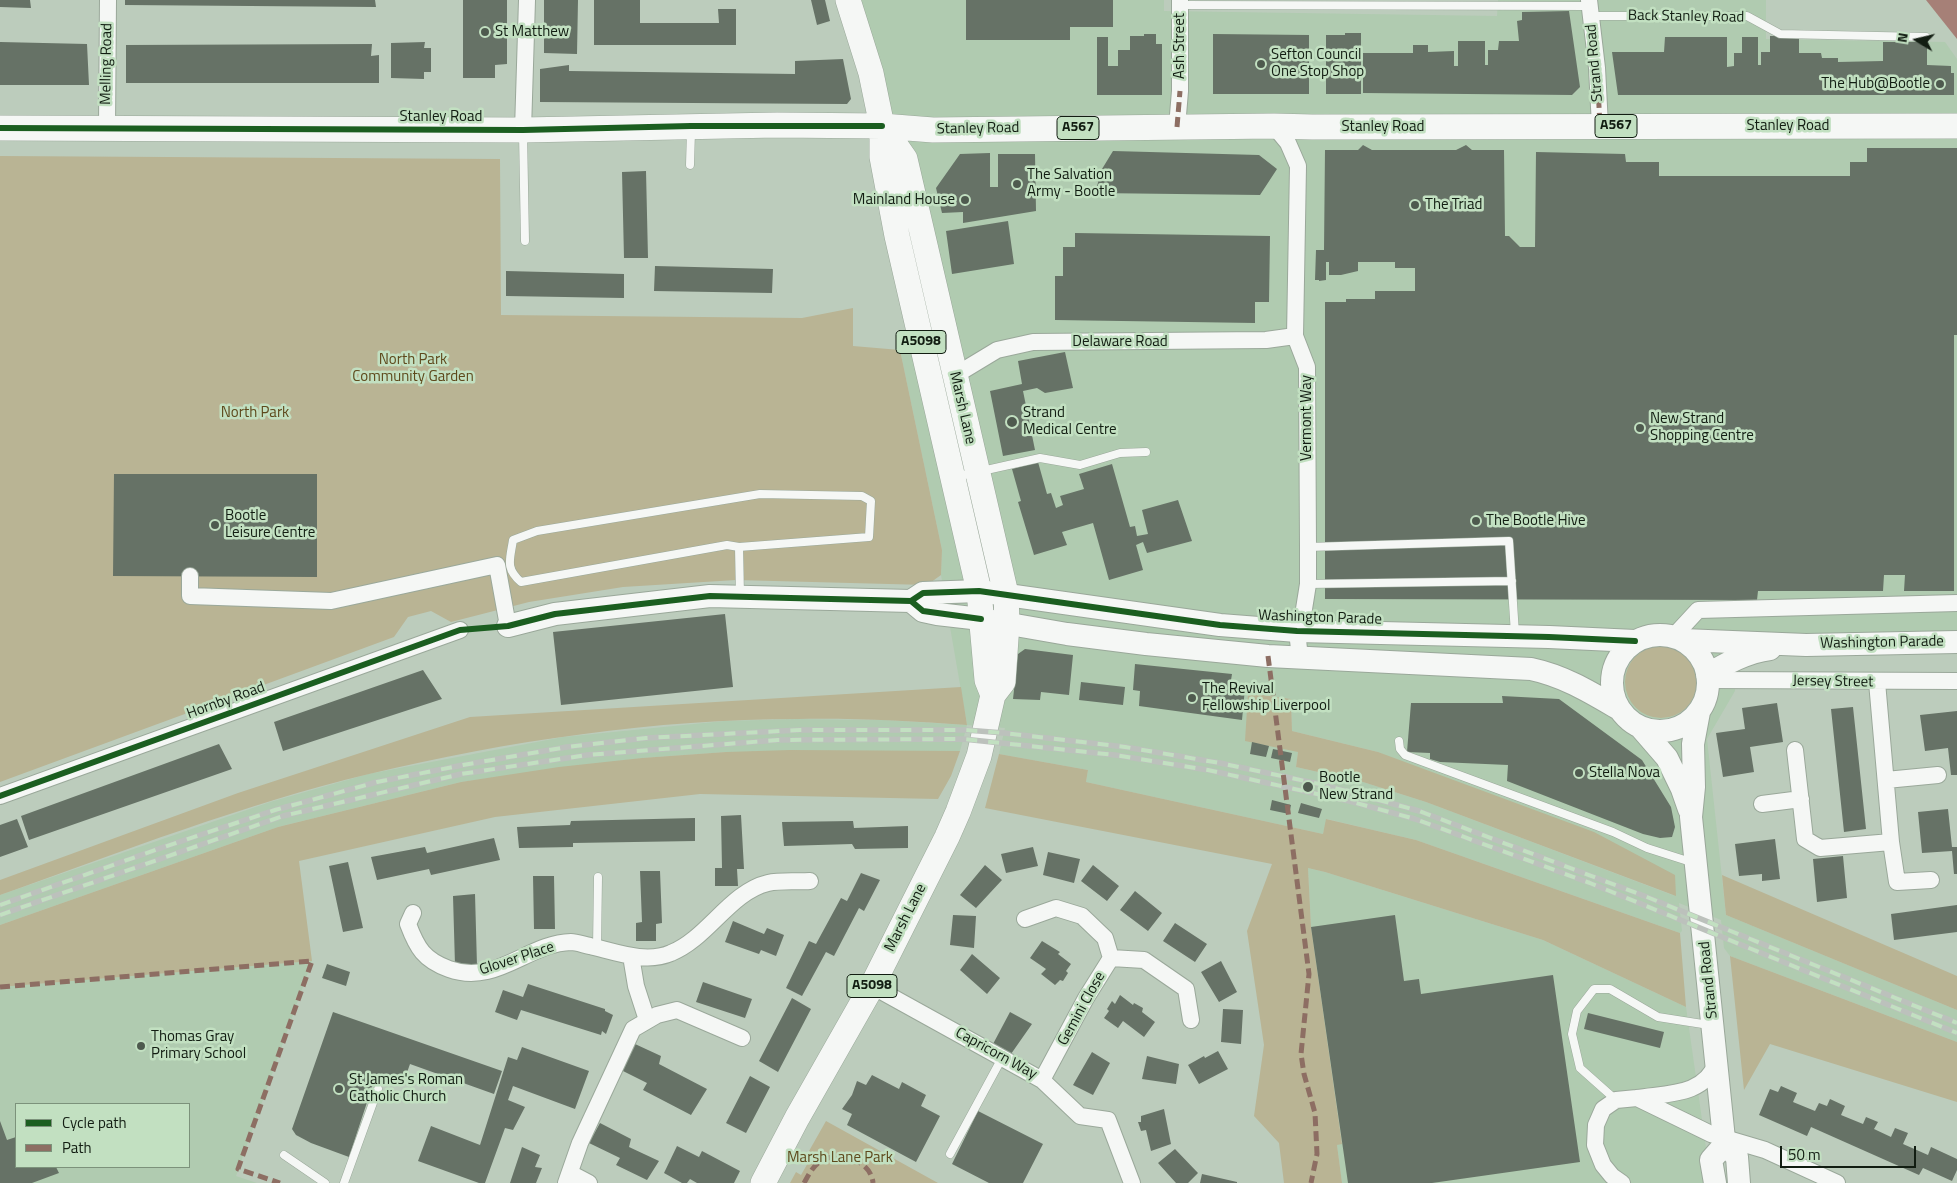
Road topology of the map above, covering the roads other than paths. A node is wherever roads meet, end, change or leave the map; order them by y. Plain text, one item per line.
1 (108, 0) edge
2 (527, 0) edge
3 (848, 0) edge
4 (1180, 2) edge
5 (1590, 7) edge
6 (1926, 37) dead end
7 (691, 126) junction
8 (882, 126) junction
9 (1178, 126) junction
10 (1274, 126) junction
11 (1600, 126) junction
12 (1957, 126) edge
13 (0, 128) edge
14 (107, 128) junction
15 (523, 130) junction
16 (690, 165) dead end
17 (525, 242) dead end
18 (1294, 336) junction
19 (954, 376) junction
20 (1146, 452) dead end
21 (977, 472) junction
22 (953, 478) junction
23 (739, 547) junction
24 (1308, 547) junction
25 (190, 576) dead end
26 (1512, 581) junction
27 (1308, 584) junction
28 (978, 591) junction
29 (1006, 594) junction
30 (740, 597) junction
31 (911, 601) junction
32 (1957, 603) edge
33 (981, 619) junction
34 (1007, 624) junction
35 (508, 626) joint
36 (460, 630) dead end
37 (1297, 631) junction
38 (1515, 636) junction
39 (1678, 638) junction
40 (1635, 641) junction
41 (1957, 642) edge
42 (1806, 645) junction
43 (1300, 658) junction
44 (1708, 677) junction
45 (1957, 681) edge
46 (1877, 682) junction
47 (993, 695) junction
48 (1619, 709) junction
49 (1699, 712) junction
50 (1641, 728) junction
51 (1400, 741) dead end
52 (1795, 750) dead end
53 (1938, 775) dead end
54 (1886, 780) junction
55 (0, 796) edge
56 (1801, 799) junction
57 (1762, 804) dead end
58 (1691, 817) junction
59 (1891, 842) junction
60 (1696, 863) junction
61 (598, 877) dead end
62 (1931, 880) dead end
63 (810, 881) dead end
64 (413, 913) dead end
65 (1024, 919) dead end
66 (597, 948) junction
67 (631, 956) junction
68 (1111, 958) junction
69 (872, 986) junction
70 (647, 1020) junction
71 (1191, 1020) dead end
72 (1713, 1025) junction
73 (742, 1038) dead end
74 (1002, 1058) junction
75 (1717, 1062) junction
76 (1042, 1080) junction
77 (378, 1089) dead end
78 (1637, 1098) junction
79 (1616, 1100) junction
80 (1724, 1142) junction
81 (950, 1154) dead end
82 (284, 1156) dead end
83 (568, 1178) edge
84 (325, 1183) edge
85 (344, 1183) edge
86 (589, 1183) edge
87 (763, 1183) edge
88 (1132, 1183) edge
89 (1622, 1183) edge
90 (1714, 1183) edge
91 (1739, 1183) edge
92 (1837, 1183) edge

1 - 14 street, Melling Road
2 - 15 street
3 - 8 main road, Marsh Lane / A5098
4 - 5 lane, Back Stanley Road
4 - 9 street, Ash Street
5 - 6 lane, Back Stanley Road
5 - 11 street, Strand Road
7 - 8 main road, Stanley Road / A567
7 - 15 main road, Stanley Road / A567
7 - 16 lane
8 - 9 main road, Stanley Road / A567
8 - 19 main road, Marsh Lane / A5098
8 - 22 main road, Marsh Lane / A5098
9 - 10 main road, Stanley Road / A567
10 - 11 main road, Stanley Road / A567
10 - 18 street, Vermont Way
11 - 12 main road, Stanley Road / A567
13 - 14 main road, Stanley Road / A567
14 - 15 main road, Stanley Road / A567
15 - 17 lane
18 - 19 street, Delaware Road
18 - 24 street, Vermont Way
19 - 21 main road, Marsh Lane / A5098
20 - 21 lane
21 - 22 lane
21 - 29 main road, Marsh Lane / A5098
22 - 28 main road, Marsh Lane / A5098
23 - 23 lane
23 - 30 lane
24 - 26 lane
24 - 27 street, Vermont Way
25 - 35 street
26 - 27 lane
26 - 38 lane
27 - 37 street, Vermont Way
28 - 29 street, Washington Parade
28 - 31 street, Washington Parade
28 - 33 main road, Marsh Lane / A5098
29 - 34 main road, Marsh Lane / A5098
29 - 37 street, Washington Parade
30 - 31 street
30 - 35 street
31 - 33 street
32 - 39 street
33 - 34 street
33 - 47 main road, Marsh Lane / A5098
34 - 43 street
34 - 47 main road, Marsh Lane / A5098
36 - 55 street, Hornby Road
37 - 38 street, Washington Parade
37 - 43 street, Vermont Way
38 - 40 street, Washington Parade
39 - 40 street
39 - 42 street, Washington Parade
39 - 44 street
40 - 48 street
41 - 42 street, Washington Parade
42 - 44 street, Washington Parade
43 - 48 street
44 - 46 street, Jersey Street
44 - 49 street
45 - 46 street, Jersey Street
46 - 54 street
47 - 69 main road, Marsh Lane / A5098
48 - 50 street
49 - 50 street
49 - 58 street, Strand Road
50 - 58 street, Strand Road
51 - 60 lane
52 - 56 street
53 - 54 street
54 - 59 street
56 - 57 street
56 - 59 street
58 - 60 street, Strand Road
59 - 62 street
60 - 72 street, Strand Road
61 - 66 lane
63 - 67 street, Glover Place
64 - 66 street, Glover Place
65 - 68 street, Gemini Close
66 - 67 street, Glover Place
67 - 70 street
68 - 71 street
68 - 76 street, Gemini Close
69 - 74 street, Capricorn Way
69 - 87 main road, Marsh Lane / A5098
70 - 73 street
70 - 83 street
72 - 75 street, Strand Road
72 - 79 lane
74 - 76 street, Capricorn Way
74 - 81 lane
75 - 78 street
75 - 80 street, Strand Road
76 - 88 street, Capricorn Way
77 - 85 lane
78 - 79 street
78 - 80 street
79 - 89 street
80 - 90 street
80 - 91 street, Strand Road
80 - 92 street
82 - 84 lane
83 - 86 street

